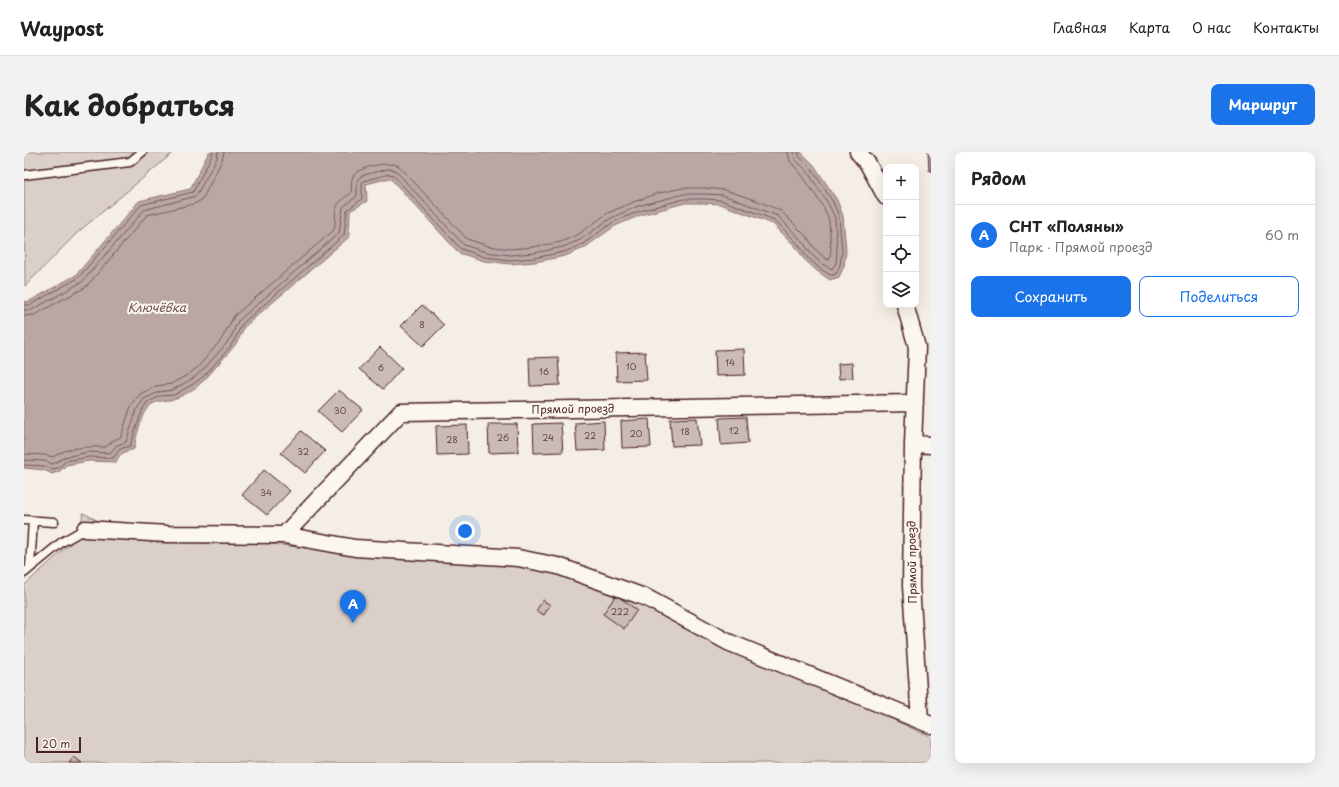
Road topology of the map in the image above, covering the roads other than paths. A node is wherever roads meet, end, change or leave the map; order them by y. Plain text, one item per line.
1 (142, 152) edge
2 (858, 152) edge
3 (24, 175) edge
4 (883, 192) edge
5 (906, 308) edge
6 (915, 403) junction
7 (913, 444) junction
8 (931, 445) edge
9 (28, 520) edge
10 (54, 522) dead end
11 (85, 529) joint
12 (284, 535) junction
13 (27, 570) edge
14 (926, 723) edge

1 - 3 lane
2 - 4 street
5 - 6 street, Прямой проезд
6 - 7 street, Прямой проезд
6 - 12 street, Прямой проезд
7 - 8 street
7 - 14 street, Прямой проезд
9 - 10 lane
9 - 13 lane
11 - 12 street
11 - 13 lane
12 - 14 street

